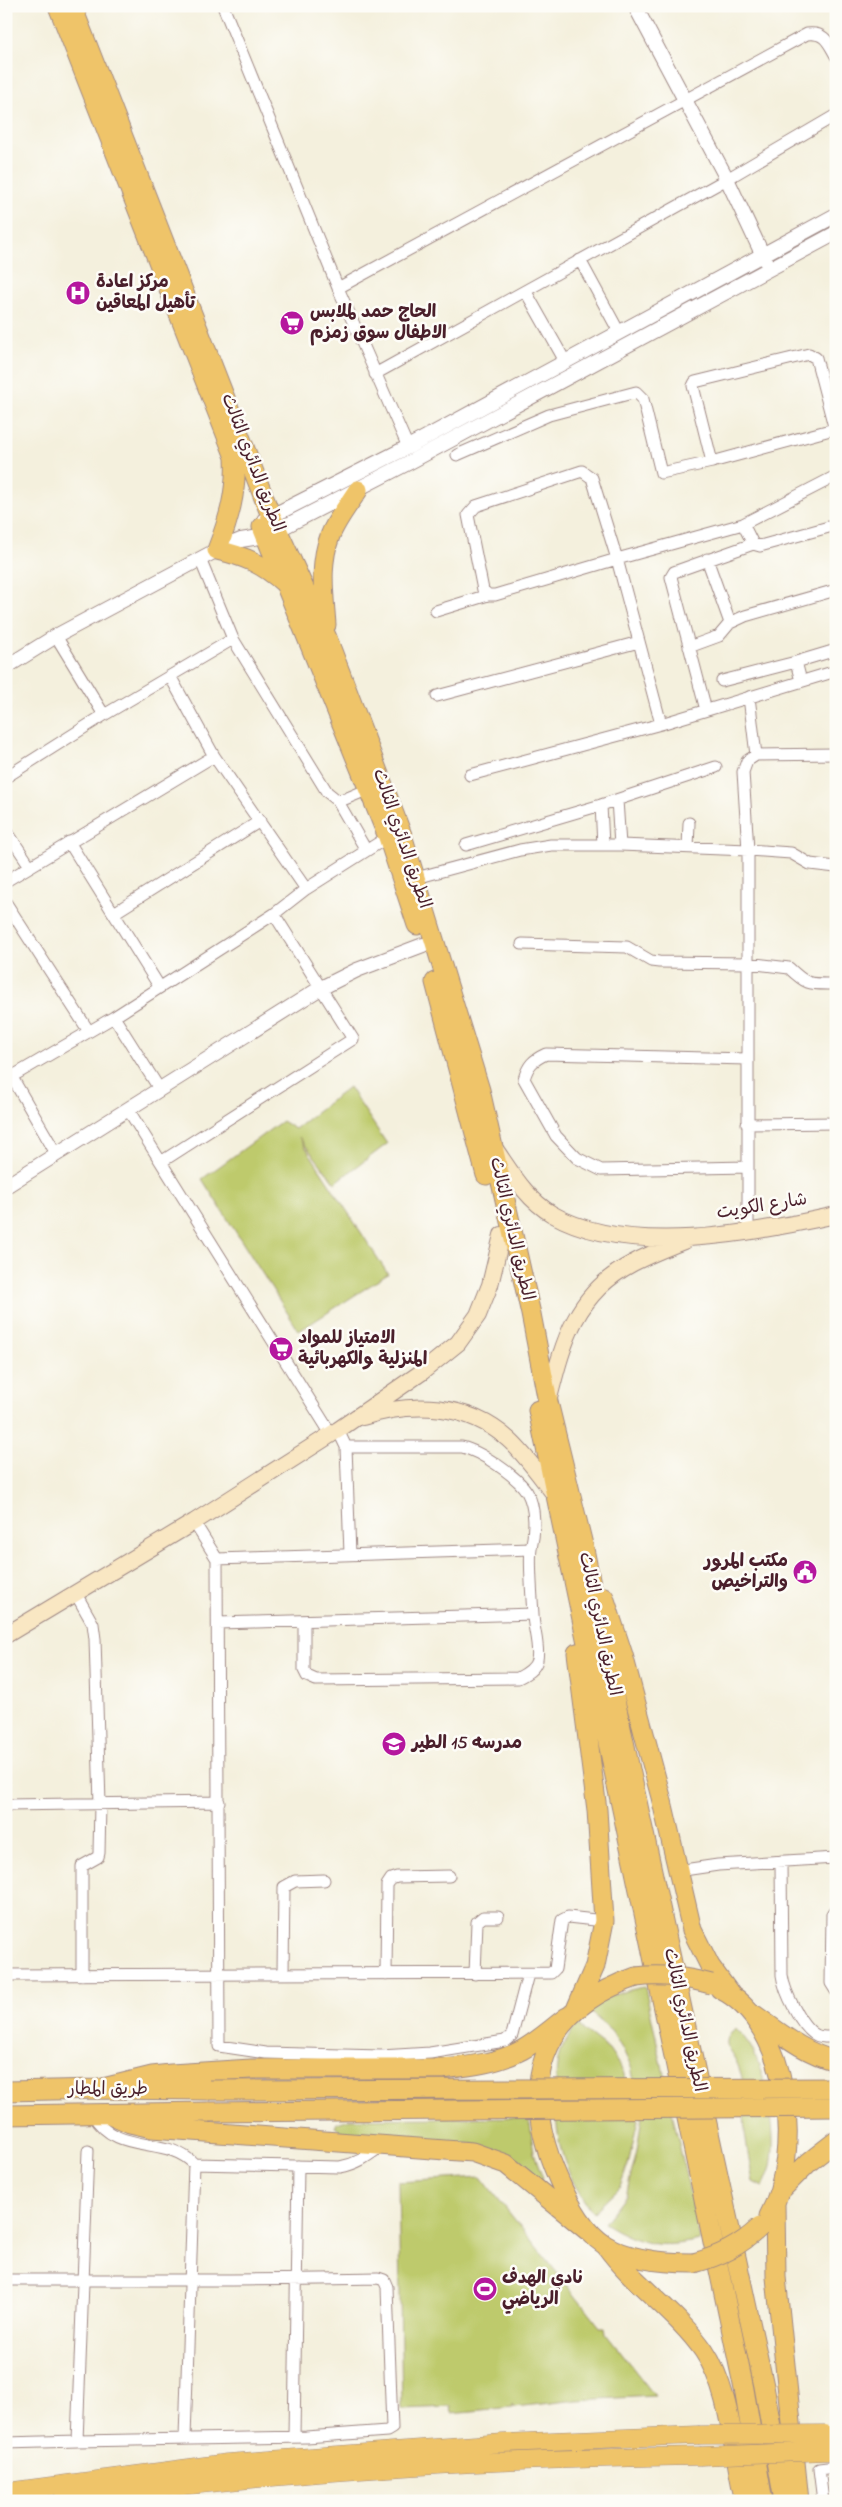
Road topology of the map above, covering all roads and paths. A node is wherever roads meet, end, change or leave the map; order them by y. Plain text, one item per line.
1 (58, 6) edge
2 (72, 6) edge
3 (223, 6) edge
4 (635, 6) edge
5 (836, 56) edge
6 (684, 101) junction
7 (836, 115) edge
8 (727, 179) junction
9 (836, 215) edge
10 (836, 232) edge
11 (762, 253) junction
12 (580, 260) junction
13 (769, 268) junction
14 (338, 288) junction
15 (526, 292) junction
16 (619, 332) junction
17 (564, 361) junction
18 (375, 374) junction
19 (835, 431) edge
20 (408, 447) junction
21 (457, 455) dead end
22 (235, 458) junction
23 (712, 462) junction
24 (836, 476) edge
25 (358, 490) junction
26 (743, 524) junction
27 (836, 524) edge
28 (268, 526) junction
29 (753, 544) junction
30 (208, 554) junction
31 (617, 559) junction
32 (707, 559) junction
33 (286, 586) junction
34 (836, 590) edge
35 (488, 595) junction
36 (436, 611) dead end
37 (730, 623) junction
38 (56, 636) junction
39 (328, 638) junction
40 (233, 639) junction
41 (639, 642) junction
42 (689, 646) junction
43 (836, 650) edge
44 (796, 662) junction
45 (6, 667) edge
46 (836, 671) edge
47 (170, 676) junction
48 (722, 681) dead end
49 (800, 681) junction
50 (437, 696) dead end
51 (749, 697) junction
52 (706, 710) junction
53 (104, 715) junction
54 (661, 724) junction
55 (836, 754) edge
56 (756, 755) junction
57 (214, 756) junction
58 (716, 767) dead end
59 (470, 775) dead end
60 (6, 777) edge
61 (369, 788) junction
62 (337, 800) junction
63 (617, 800) junction
64 (601, 805) junction
65 (260, 821) junction
66 (689, 823) dead end
67 (6, 830) edge
68 (388, 837) junction
69 (69, 842) junction
70 (466, 845) dead end
71 (603, 845) junction
72 (620, 845) junction
73 (688, 848) junction
74 (366, 850) junction
75 (748, 850) junction
76 (30, 866) junction
77 (836, 867) edge
78 (416, 878) junction
79 (6, 881) edge
80 (306, 889) junction
81 (6, 902) edge
82 (114, 913) junction
83 (274, 914) junction
84 (423, 944) junction
85 (522, 944) dead end
86 (748, 963) junction
87 (836, 984) edge
88 (159, 986) junction
89 (319, 988) junction
90 (114, 1017) junction
91 (88, 1030) junction
92 (747, 1059) junction
93 (8, 1075) edge
94 (160, 1090) junction
95 (129, 1110) junction
96 (836, 1123) edge
97 (747, 1124) junction
98 (491, 1143) junction
99 (57, 1155) junction
100 (161, 1162) junction
101 (748, 1167) junction
102 (6, 1186) edge
103 (836, 1216) edge
104 (748, 1231) junction
105 (502, 1235) junction
106 (693, 1237) junction
107 (548, 1402) junction
108 (339, 1428) junction
109 (346, 1447) junction
110 (555, 1495) junction
111 (194, 1522) junction
112 (531, 1549) junction
113 (584, 1549) junction
114 (350, 1554) junction
115 (217, 1559) junction
116 (570, 1570) junction
117 (76, 1594) junction
118 (533, 1614) junction
119 (304, 1621) junction
120 (218, 1623) junction
121 (6, 1635) edge
122 (220, 1802) junction
123 (100, 1804) junction
124 (6, 1806) edge
125 (836, 1858) edge
126 (780, 1861) junction
127 (677, 1871) junction
128 (449, 1876) dead end
129 (324, 1880) dead end
130 (836, 1908) edge
131 (498, 1917) dead end
132 (604, 1921) junction
133 (219, 1974) junction
134 (283, 1974) junction
135 (386, 1974) junction
136 (475, 1974) junction
137 (528, 1974) junction
138 (6, 1975) edge
139 (82, 1975) junction
140 (836, 1991) edge
141 (736, 2000) junction
142 (572, 2012) junction
143 (836, 2037) edge
144 (836, 2061) edge
145 (836, 2088) edge
146 (99, 2089) junction
147 (6, 2091) edge
148 (836, 2107) edge
149 (102, 2114) junction
150 (6, 2115) edge
151 (836, 2141) edge
152 (382, 2145) junction
153 (88, 2150) dead end
154 (194, 2164) junction
155 (298, 2166) junction
156 (777, 2198) junction
157 (588, 2231) junction
158 (606, 2246) junction
159 (6, 2280) edge
160 (84, 2280) junction
161 (191, 2280) junction
162 (298, 2280) junction
163 (294, 2437) junction
164 (185, 2438) junction
165 (77, 2441) junction
166 (6, 2443) edge
167 (832, 2447) edge
168 (6, 2492) edge
169 (148, 2495) edge
170 (62, 2501) edge
171 (745, 2501) edge
172 (763, 2501) edge
173 (784, 2501) edge
174 (799, 2501) edge
175 (823, 2501) edge

1 - 22 highway, الطريق الدائري الثالث
2 - 28 highway, الطريق الدائري الثالث
3 - 14 street
4 - 6 street
5 - 6 street
6 - 8 street
6 - 14 street
7 - 8 street
8 - 11 street
8 - 12 street
9 - 11 street
10 - 13 street
11 - 13 street
11 - 16 street
12 - 15 street
12 - 16 street
13 - 25 street
14 - 18 street
15 - 17 street
15 - 18 street
16 - 17 street
17 - 20 street
18 - 20 street
19 - 23 street
19 - 23 street
20 - 28 street
21 - 23 street
22 - 28 highway, الطريق الدائري الثالث
22 - 30 highway
24 - 26 street
25 - 28 street
25 - 39 highway
26 - 29 street
26 - 31 street
27 - 29 street
28 - 30 street
28 - 33 highway, الطريق الدائري الثالث
28 - 39 highway, الطريق الدائري الثالث
29 - 32 street
30 - 33 highway
30 - 38 street
30 - 40 street
31 - 35 street
31 - 35 street
31 - 41 street
32 - 37 street
32 - 42 street
33 - 61 highway, الطريق الدائري الثالث
34 - 37 street
35 - 36 street
37 - 42 street
38 - 45 street
38 - 53 street
39 - 78 highway, الطريق الدائري الثالث
40 - 47 street
40 - 62 street
41 - 50 street
41 - 54 street
42 - 52 street
43 - 44 street
44 - 48 street
44 - 49 street
46 - 49 street
47 - 53 street
47 - 57 street
49 - 51 street
51 - 52 street
51 - 56 street
52 - 54 street
53 - 60 street
54 - 59 street
55 - 56 street
56 - 75 street
57 - 65 street
57 - 69 street
58 - 63 street
61 - 62 street
61 - 68 highway, الطريق الدائري الثالث
62 - 74 street
63 - 64 street
63 - 72 street
64 - 70 street
64 - 71 street
65 - 80 street
65 - 82 street
66 - 73 street
67 - 76 street
68 - 74 street
68 - 84 highway, الطريق الدائري الثالث
69 - 76 street
69 - 82 street
71 - 72 street
71 - 78 street
72 - 73 street
73 - 75 street
74 - 80 street
75 - 77 street
75 - 86 street
76 - 79 street
78 - 98 highway, الطريق الدائري الثالث
80 - 83 street
81 - 91 street
82 - 88 street
83 - 88 street
83 - 89 street
84 - 89 street
84 - 105 highway, الطريق الدائري الثالث
85 - 86 street
86 - 87 street
86 - 92 street
88 - 90 street
89 - 94 street
89 - 100 street
90 - 91 street
90 - 94 street
91 - 93 street
92 - 97 street
92 - 101 street
93 - 99 street
94 - 95 street
95 - 99 street
95 - 100 street
96 - 97 street
97 - 101 street
98 - 106 main road, شارع الكويت
98 - 107 highway, الطريق الدائري الثالث
99 - 102 street
100 - 108 street
101 - 104 street
103 - 104 main road, شارع الكويت
104 - 106 main road, شارع الكويت
105 - 108 main road
105 - 110 highway, الطريق الدائري الثالث
106 - 107 main road, شارع الكويت
107 - 113 highway, الطريق الدائري الثالث
108 - 109 street
108 - 110 main road
108 - 111 main road
109 - 112 street
109 - 114 street
110 - 116 highway, الطريق الدائري الثالث
111 - 115 street
111 - 117 main road
112 - 114 street
112 - 118 street
113 - 127 highway
113 - 173 highway, الطريق الدائري الثالث
114 - 115 street
115 - 120 street
116 - 132 highway
116 - 172 highway, الطريق الدائري الثالث
117 - 121 main road
117 - 123 street
118 - 119 street
118 - 119 street
119 - 120 street
120 - 122 street
122 - 123 street
122 - 133 street
123 - 124 street
123 - 139 street
125 - 126 street
126 - 127 street
126 - 143 street
127 - 141 highway
128 - 135 street
129 - 134 street
130 - 140 street
131 - 136 street
132 - 137 street
132 - 142 highway
133 - 134 street
133 - 137 street
133 - 139 street
134 - 135 street
135 - 136 street
136 - 137 street
138 - 139 street
141 - 142 highway, bridge
141 - 144 highway
141 - 156 highway
142 - 146 highway
142 - 157 highway
145 - 146 highway, طريق المطار, bridge
146 - 147 highway, طريق المطار
148 - 149 highway, طريق المطار, bridge
149 - 150 highway, طريق المطار
149 - 152 highway
149 - 154 street
151 - 156 highway
152 - 155 street
152 - 157 highway
153 - 160 street
154 - 155 street
154 - 161 street
155 - 162 street
156 - 158 highway, bridge
156 - 174 highway
157 - 158 highway
158 - 171 highway
159 - 160 street
160 - 161 street
160 - 165 street
161 - 162 street
161 - 164 street
162 - 163 street
162 - 163 street
163 - 164 street
164 - 165 street
165 - 166 street
167 - 168 main road, bridge
167 - 169 main road, bridge
167 - 175 street
169 - 170 main road

